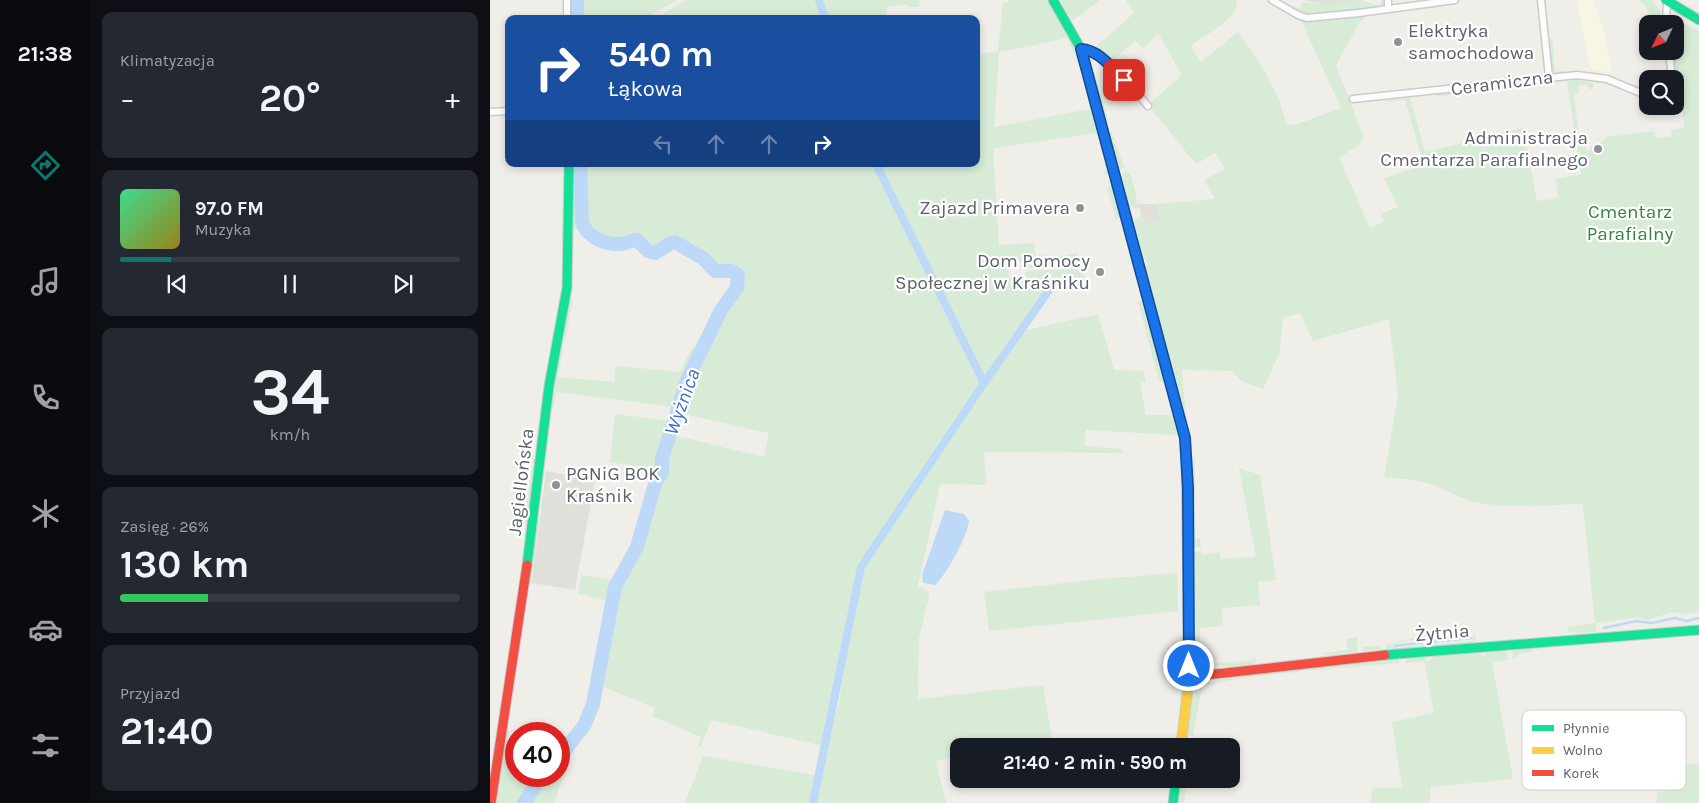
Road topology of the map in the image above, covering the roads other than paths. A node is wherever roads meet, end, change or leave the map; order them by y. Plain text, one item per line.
1 (567, 0) edge
2 (1054, 0) edge
3 (1272, 0) edge
4 (1388, 0) edge
5 (1455, 0) edge
6 (1541, 0) edge
7 (1666, 1) edge
8 (1388, 8) junction
9 (567, 15) edge
10 (1666, 15) edge
11 (1699, 20) edge
12 (1081, 49) junction
13 (1549, 77) junction
14 (1639, 92) edge
15 (1353, 99) dead end
16 (1148, 106) dead end
17 (490, 112) edge
18 (505, 112) edge
19 (568, 167) edge
20 (1699, 630) edge
21 (1189, 677) junction
22 (1182, 738) edge
23 (1175, 788) edge
24 (491, 803) edge
25 (1173, 803) edge

1 - 9 street
2 - 12 street
3 - 8 street
4 - 8 street
5 - 8 street
6 - 13 street
7 - 10 street
7 - 11 street
12 - 16 street
12 - 21 street
13 - 14 street, Ceramiczna
13 - 15 street, Ceramiczna
17 - 18 street
19 - 24 street, Jagiellońska
20 - 21 street, Żytnia
21 - 22 street
23 - 25 street

